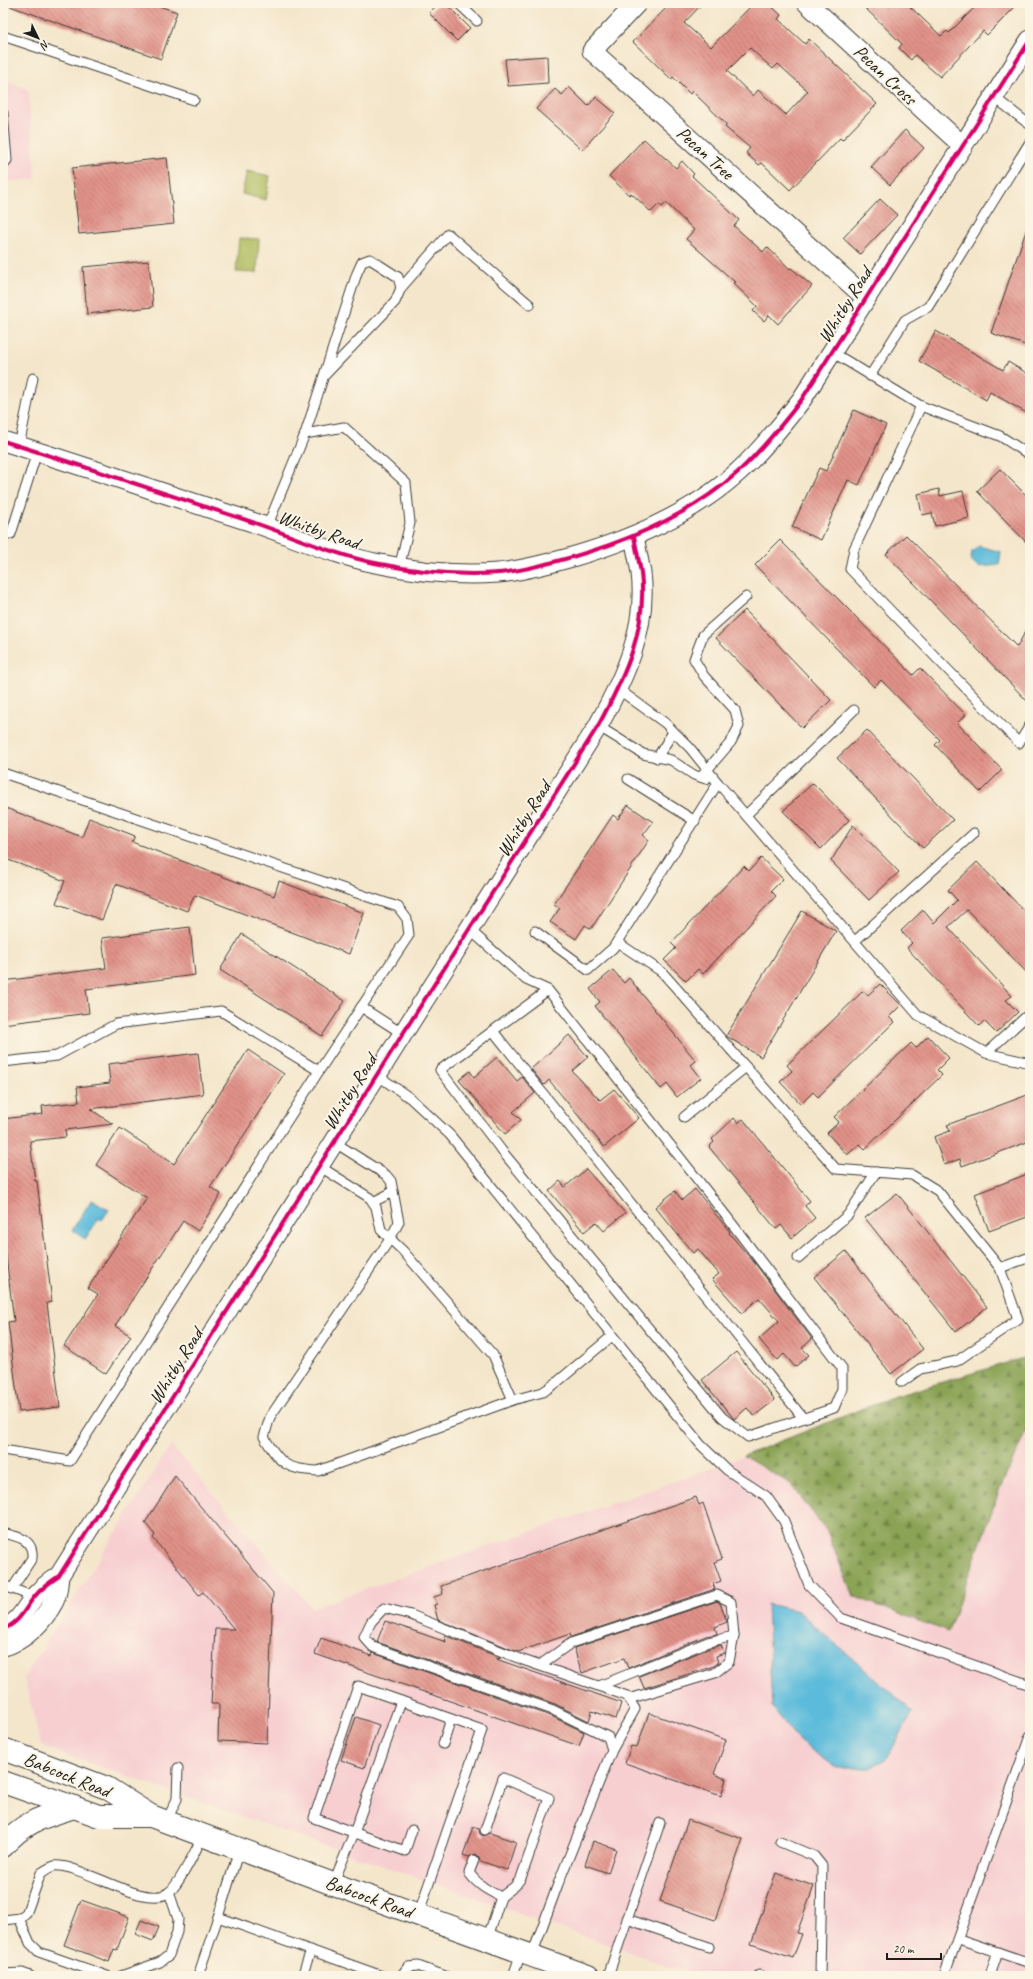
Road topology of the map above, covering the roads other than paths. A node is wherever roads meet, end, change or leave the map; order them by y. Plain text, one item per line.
1 (458, 3) edge
2 (637, 3) edge
3 (807, 3) edge
4 (477, 21) dead end
5 (3, 36) edge
6 (1030, 40) edge
7 (994, 97) junction
8 (194, 100) dead end
9 (3, 113) edge
10 (1030, 124) edge
11 (1030, 142) edge
12 (963, 146) junction
13 (3, 165) edge
14 (401, 288) junction
15 (866, 298) junction
16 (530, 305) dead end
17 (832, 352) junction
18 (325, 375) junction
19 (870, 376) junction
20 (33, 378) dead end
21 (921, 406) junction
22 (305, 434) junction
23 (11, 443) edge
24 (37, 452) junction
25 (1030, 455) edge
26 (267, 527) junction
27 (3, 534) edge
28 (634, 536) junction
29 (399, 568) junction
30 (746, 597) dead end
31 (618, 689) junction
32 (854, 710) dead end
33 (1030, 725) edge
34 (598, 726) junction
35 (674, 732) junction
36 (657, 758) junction
37 (708, 770) junction
38 (3, 773) edge
39 (701, 777) junction
40 (628, 779) dead end
41 (718, 783) junction
42 (746, 815) junction
43 (695, 821) junction
44 (974, 833) dead end
45 (470, 930) junction
46 (536, 931) dead end
47 (616, 942) junction
48 (855, 942) junction
49 (548, 990) junction
50 (361, 1007) junction
51 (1030, 1013) edge
52 (493, 1031) junction
53 (403, 1034) junction
54 (986, 1053) junction
55 (3, 1062) edge
56 (1030, 1063) edge
57 (746, 1067) junction
58 (319, 1071) junction
59 (377, 1075) junction
60 (684, 1117) dead end
61 (334, 1142) junction
62 (319, 1166) junction
63 (876, 1172) junction
64 (393, 1192) junction
65 (373, 1202) junction
66 (390, 1239) junction
67 (1030, 1257) edge
68 (798, 1258) dead end
69 (1000, 1268) junction
70 (612, 1336) junction
71 (902, 1382) dead end
72 (513, 1400) junction
73 (803, 1418) junction
74 (3, 1450) edge
75 (3, 1533) edge
76 (59, 1576) junction
77 (3, 1585) edge
78 (12, 1589) junction
79 (34, 1597) junction
80 (3, 1629) edge
81 (734, 1636) junction
82 (3, 1646) edge
83 (540, 1665) junction
84 (1030, 1685) edge
85 (599, 1686) junction
86 (629, 1699) junction
87 (401, 1701) junction
88 (451, 1719) junction
89 (1030, 1736) edge
90 (443, 1744) dead end
91 (3, 1749) edge
92 (612, 1750) junction
93 (178, 1768) dead end
94 (3, 1782) edge
95 (74, 1807) junction
96 (158, 1819) junction
97 (660, 1823) dead end
98 (412, 1830) dead end
99 (484, 1830) dead end
100 (354, 1833) junction
101 (202, 1836) junction
102 (780, 1842) dead end
103 (3, 1846) edge
104 (239, 1850) junction
105 (474, 1860) dead end
106 (333, 1884) junction
107 (169, 1892) junction
108 (501, 1897) junction
109 (418, 1915) junction
110 (218, 1916) junction
111 (19, 1918) junction
112 (628, 1919) junction
113 (3, 1920) edge
114 (959, 1939) junction
115 (487, 1940) junction
116 (709, 1946) dead end
117 (311, 1950) junction
118 (998, 1952) junction
119 (526, 1955) junction
120 (1030, 1963) edge
121 (3, 1974) edge
122 (30, 1976) edge
123 (107, 1976) edge
124 (121, 1976) edge
125 (198, 1976) edge
126 (302, 1976) edge
127 (382, 1976) edge
128 (401, 1976) edge
129 (445, 1976) edge
130 (513, 1976) edge
131 (588, 1976) edge
132 (608, 1976) edge
133 (820, 1976) edge
134 (944, 1976) edge
135 (990, 1976) edge

1 - 4 lane
2 - 15 street, Pecan Tree
3 - 12 street, Pecan Cross
5 - 8 lane
6 - 7 street, Whitby Road
7 - 10 lane
7 - 12 street, Whitby Road
9 - 13 lane
11 - 19 lane
12 - 15 street, Whitby Road
14 - 16 lane
14 - 18 lane
14 - 18 lane
15 - 17 street, Whitby Road
17 - 19 lane
17 - 28 street, Whitby Road
18 - 22 lane
19 - 21 lane
20 - 23 lane
21 - 25 lane
21 - 33 lane
22 - 26 lane
22 - 29 lane
23 - 24 street, Whitby Road
24 - 26 street, Whitby Road
24 - 27 lane
26 - 29 street, Whitby Road
28 - 29 street, Whitby Road
28 - 31 street, Whitby Road
30 - 37 lane
31 - 34 street, Whitby Road
31 - 35 lane
32 - 42 lane
34 - 36 lane
34 - 45 street, Whitby Road
35 - 36 lane
35 - 37 lane
36 - 39 lane
37 - 39 lane
37 - 41 lane
38 - 50 lane
39 - 41 lane
40 - 43 lane
41 - 42 lane
41 - 43 lane
42 - 48 lane
43 - 47 lane
44 - 48 lane
45 - 49 lane
45 - 53 street, Whitby Road
46 - 47 lane
47 - 57 lane
48 - 54 lane
49 - 52 lane
49 - 73 lane
50 - 53 lane
50 - 58 lane
51 - 54 lane
52 - 73 lane
52 - 73 lane
53 - 59 street, Whitby Road
54 - 56 lane
55 - 58 lane
57 - 60 lane
57 - 63 lane
58 - 74 lane
59 - 61 street, Whitby Road
59 - 70 lane
61 - 62 street, Whitby Road
61 - 64 lane
62 - 65 lane
62 - 76 street, Whitby Road
63 - 68 lane
63 - 69 lane
64 - 65 lane
64 - 66 lane
65 - 66 lane
66 - 72 lane
66 - 72 lane
67 - 69 lane
69 - 71 lane
70 - 72 lane
70 - 84 lane
75 - 78 lane
76 - 79 street, Whitby Road
76 - 82 street, Whitby Road
77 - 78 lane
78 - 79 lane
79 - 80 street, Whitby Road
81 - 83 lane
81 - 85 lane
81 - 86 lane
83 - 85 lane
83 - 92 lane
85 - 86 lane
86 - 92 lane
87 - 88 lane
87 - 100 lane
87 - 100 lane
88 - 90 lane
88 - 109 lane
89 - 114 lane
91 - 96 main road, Babcock Road
92 - 119 lane
93 - 96 lane
94 - 95 main road, Babcock Road
95 - 96 main road, Babcock Road
95 - 103 main road
96 - 101 main road, Babcock Road
97 - 112 lane
98 - 100 lane
99 - 108 lane
100 - 106 lane
101 - 104 main road, Babcock Road
101 - 107 lane
102 - 133 lane
104 - 106 main road, Babcock Road
104 - 110 lane
105 - 108 lane
106 - 109 main road, Babcock Road
107 - 111 lane
107 - 124 lane
108 - 115 lane
109 - 115 main road, Babcock Road
110 - 117 lane
110 - 125 lane
111 - 113 lane
111 - 123 lane
112 - 116 lane
112 - 132 lane
114 - 118 lane
114 - 134 lane
115 - 119 main road, Babcock Road
117 - 126 lane
117 - 127 lane
118 - 120 lane
118 - 135 lane
119 - 130 lane
119 - 131 main road, Babcock Road
121 - 122 lane
128 - 129 lane

